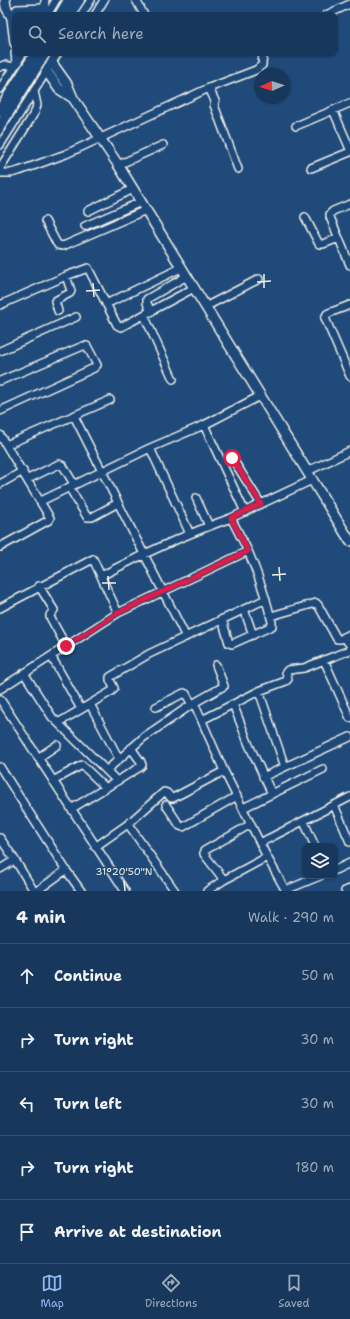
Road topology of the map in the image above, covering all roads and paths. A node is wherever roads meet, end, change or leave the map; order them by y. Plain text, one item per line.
1 (6, 0) edge
2 (56, 0) edge
3 (69, 0) edge
4 (79, 0) edge
5 (91, 0) edge
6 (104, 0) edge
7 (136, 0) edge
8 (350, 4) edge
9 (45, 10) edge
10 (13, 12) edge
11 (62, 12) edge
12 (71, 12) edge
13 (83, 12) edge
14 (97, 12) edge
15 (142, 12) edge
16 (333, 12) edge
17 (33, 56) edge
18 (37, 56) edge
19 (43, 56) edge
20 (47, 56) edge
21 (57, 56) edge
22 (263, 56) edge
23 (16, 61) edge
24 (53, 64) junction
25 (0, 67) edge
26 (47, 72) junction
27 (208, 88) junction
28 (0, 90) edge
29 (34, 91) junction
30 (72, 98) junction
31 (350, 103) edge
32 (0, 110) edge
33 (333, 110) junction
34 (0, 126) edge
35 (296, 126) dead end
36 (100, 138) junction
37 (163, 145) dead end
38 (0, 146) edge
39 (350, 149) edge
40 (350, 152) edge
41 (118, 165) junction
42 (0, 168) edge
43 (311, 168) dead end
44 (238, 170) dead end
45 (0, 173) edge
46 (133, 189) junction
47 (350, 204) edge
48 (143, 206) junction
49 (88, 211) dead end
50 (305, 217) dead end
51 (45, 221) dead end
52 (85, 226) dead end
53 (339, 238) junction
54 (350, 265) edge
55 (182, 268) junction
56 (66, 276) junction
57 (187, 276) junction
58 (259, 279) dead end
59 (194, 288) junction
60 (106, 304) junction
61 (0, 305) edge
62 (350, 305) edge
63 (205, 307) junction
64 (58, 311) dead end
65 (147, 314) junction
66 (76, 317) dead end
67 (0, 351) edge
68 (350, 376) edge
69 (173, 379) dead end
70 (0, 381) edge
71 (260, 396) junction
72 (110, 400) dead end
73 (0, 411) edge
74 (74, 416) junction
75 (204, 425) junction
76 (2, 440) edge
77 (150, 448) junction
78 (350, 452) edge
79 (232, 458) dead end
80 (23, 471) junction
81 (101, 471) junction
82 (308, 471) junction
83 (28, 479) junction
84 (312, 480) junction
85 (0, 484) edge
86 (71, 486) junction
87 (196, 498) dead end
88 (41, 501) junction
89 (118, 503) junction
90 (261, 504) junction
91 (245, 512) junction
92 (231, 518) junction
93 (209, 526) junction
94 (190, 534) junction
95 (350, 541) edge
96 (0, 546) edge
97 (248, 551) junction
98 (144, 553) junction
99 (101, 576) junction
100 (39, 586) junction
101 (163, 591) junction
102 (266, 599) junction
103 (0, 608) edge
104 (244, 609) junction
105 (118, 613) junction
106 (271, 616) junction
107 (222, 619) junction
108 (253, 635) junction
109 (347, 635) edge
110 (186, 637) junction
111 (350, 645) edge
112 (66, 646) junction
113 (350, 650) edge
114 (51, 656) junction
115 (324, 660) junction
116 (216, 665) dead end
117 (24, 673) junction
118 (0, 689) edge
119 (259, 691) junction
120 (0, 699) edge
121 (90, 704) junction
122 (193, 704) junction
123 (233, 704) junction
124 (156, 707) dead end
125 (81, 709) junction
126 (350, 718) edge
127 (202, 720) junction
128 (58, 723) junction
129 (350, 737) edge
130 (57, 745) dead end
131 (131, 748) junction
132 (38, 758) junction
133 (119, 759) junction
134 (0, 767) edge
135 (285, 767) junction
136 (323, 769) dead end
137 (107, 770) junction
138 (224, 771) junction
139 (263, 777) junction
140 (53, 781) junction
141 (117, 782) junction
142 (106, 788) junction
143 (272, 794) junction
144 (237, 796) junction
145 (350, 797) edge
146 (166, 805) dead end
147 (334, 805) junction
148 (243, 808) junction
149 (71, 809) junction
150 (304, 822) junction
151 (128, 824) junction
152 (251, 824) junction
153 (0, 838) edge
154 (350, 842) edge
155 (260, 843) junction
156 (314, 843) edge
157 (95, 847) junction
158 (267, 857) junction
159 (15, 860) junction
160 (350, 864) edge
161 (0, 868) edge
162 (338, 869) edge
163 (66, 870) junction
164 (313, 879) edge
165 (224, 880) junction
166 (350, 889) edge
167 (36, 891) edge
168 (81, 891) edge
169 (125, 891) edge
170 (175, 891) edge
171 (207, 891) edge
172 (286, 891) edge
173 (345, 891) edge

1 - 10 main road
2 - 9 street
3 - 11 highway
4 - 12 highway
5 - 13 street
6 - 14 street
7 - 15 street
8 - 16 street
17 - 32 highway, bridge
18 - 26 main road
19 - 34 highway, bridge
20 - 24 main road
21 - 24 street
22 - 27 street
23 - 25 street
23 - 28 street
24 - 26 street
24 - 30 main road
26 - 29 street
26 - 30 main road
27 - 36 street
27 - 44 street
29 - 38 street
29 - 42 street
30 - 36 main road
31 - 33 street
33 - 35 street
33 - 39 street
36 - 41 main road
36 - 45 street
37 - 41 street
40 - 43 street
41 - 46 main road
46 - 48 main road
46 - 49 street
47 - 53 street
48 - 51 street
48 - 52 street
48 - 55 main road
50 - 53 street
53 - 54 street
55 - 57 main road
55 - 60 street
56 - 60 street
56 - 61 street
56 - 64 street
57 - 59 main road
57 - 65 street
58 - 63 street
59 - 63 main road
59 - 65 street
60 - 65 street
62 - 68 street
63 - 71 main road
65 - 69 street
66 - 67 street
70 - 73 street
71 - 75 street
71 - 82 main road
72 - 74 street
74 - 76 street
74 - 81 street
75 - 77 street
75 - 91 street
76 - 80 street
77 - 81 street
77 - 94 street
78 - 82 street
79 - 90 street
80 - 83 street
80 - 85 street
81 - 86 street
81 - 89 street
82 - 84 main road
83 - 86 street
83 - 88 street
84 - 90 street
84 - 95 main road
86 - 88 street
86 - 89 street
87 - 93 street
88 - 96 street
89 - 98 street
90 - 91 street
91 - 92 street
92 - 93 street
92 - 97 street
93 - 94 street
94 - 98 street
97 - 101 street
97 - 102 street
98 - 99 street
98 - 101 street
99 - 100 street
99 - 105 street
100 - 103 street
100 - 112 street
101 - 105 street
101 - 110 street
102 - 104 street
102 - 106 street
104 - 107 street
104 - 108 street
105 - 112 street
106 - 108 street
106 - 109 street
107 - 108 street
107 - 110 street
109 - 111 street
110 - 121 street
112 - 114 street
113 - 115 street
114 - 117 street
114 - 125 street
115 - 119 street
115 - 126 street
116 - 122 street
117 - 118 street
117 - 128 street
119 - 123 street
119 - 135 street
120 - 132 street
121 - 125 street
121 - 133 street
122 - 124 street
122 - 127 street
122 - 131 street
123 - 127 street
123 - 139 street
125 - 128 street
127 - 138 street
128 - 137 street
129 - 135 street
130 - 132 street
131 - 133 street
131 - 141 street
132 - 140 street
133 - 137 street
134 - 163 street
135 - 139 street
136 - 143 street
137 - 141 street
138 - 144 street
138 - 151 street
139 - 143 street
140 - 142 street
140 - 149 street
141 - 142 street
142 - 149 street
143 - 148 street
144 - 146 street
144 - 148 street
145 - 147 street
147 - 150 street
147 - 154 street
148 - 152 street
149 - 157 street
150 - 155 street
150 - 156 street
151 - 157 street
151 - 170 street
152 - 155 street
152 - 165 street
153 - 159 street
155 - 158 street
157 - 169 street
158 - 165 street
158 - 172 street
159 - 161 street
159 - 167 street
160 - 162 street
163 - 167 street
163 - 168 street
164 - 172 street
165 - 171 street
166 - 173 street

